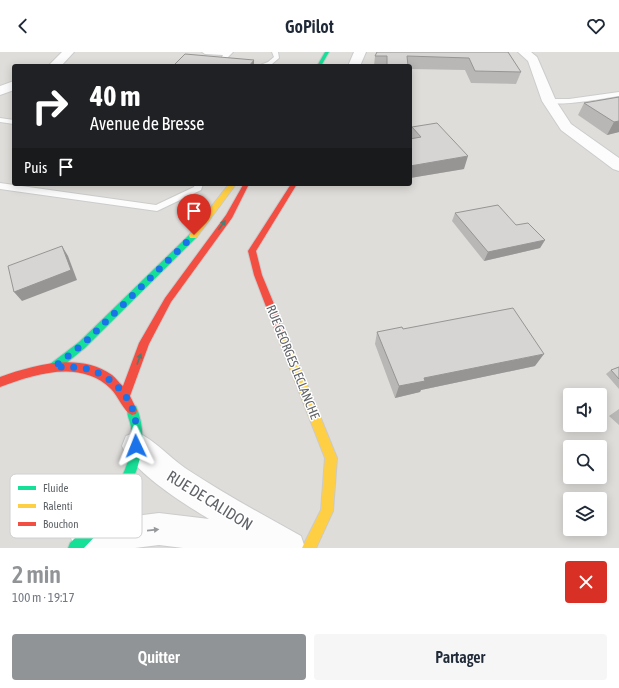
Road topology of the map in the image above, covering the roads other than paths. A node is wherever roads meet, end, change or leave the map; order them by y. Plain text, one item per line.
1 (68, 52) edge
2 (205, 52) edge
3 (212, 52) edge
4 (275, 52) edge
5 (327, 52) edge
6 (360, 52) edge
7 (524, 52) edge
8 (228, 53) edge
9 (56, 64) edge
10 (233, 64) edge
11 (266, 64) edge
12 (320, 64) edge
13 (355, 64) edge
14 (12, 86) edge
15 (0, 91) edge
16 (619, 94) edge
17 (550, 101) junction
18 (0, 120) edge
19 (12, 122) edge
20 (619, 166) edge
21 (0, 186) edge
22 (198, 186) edge
23 (231, 186) edge
24 (245, 186) edge
25 (293, 186) edge
26 (54, 367) junction
27 (0, 382) edge
28 (126, 396) junction
29 (136, 446) junction
30 (129, 474) edge
31 (142, 532) edge
32 (109, 538) edge
33 (81, 543) edge
34 (267, 548) edge
35 (289, 548) edge
36 (309, 548) edge

1 - 9 street
2 - 3 lane
3 - 8 lane
4 - 11 lane
5 - 12 main road
6 - 13 street
7 - 17 street
8 - 10 lane
14 - 15 street
16 - 17 lane
17 - 20 street
18 - 19 lane
21 - 22 lane
23 - 26 main road
28 -> 24 main road
25 - 36 main road, RUE GEORGES LECLANCHE
26 - 27 main road
26 - 28 main road
28 - 29 main road
29 - 30 main road
29 - 35 street, RUE DE CALIDON
31 -> 34 street, RUE DE CALIDON
33 -> 32 street, RUE DE CALIDON

